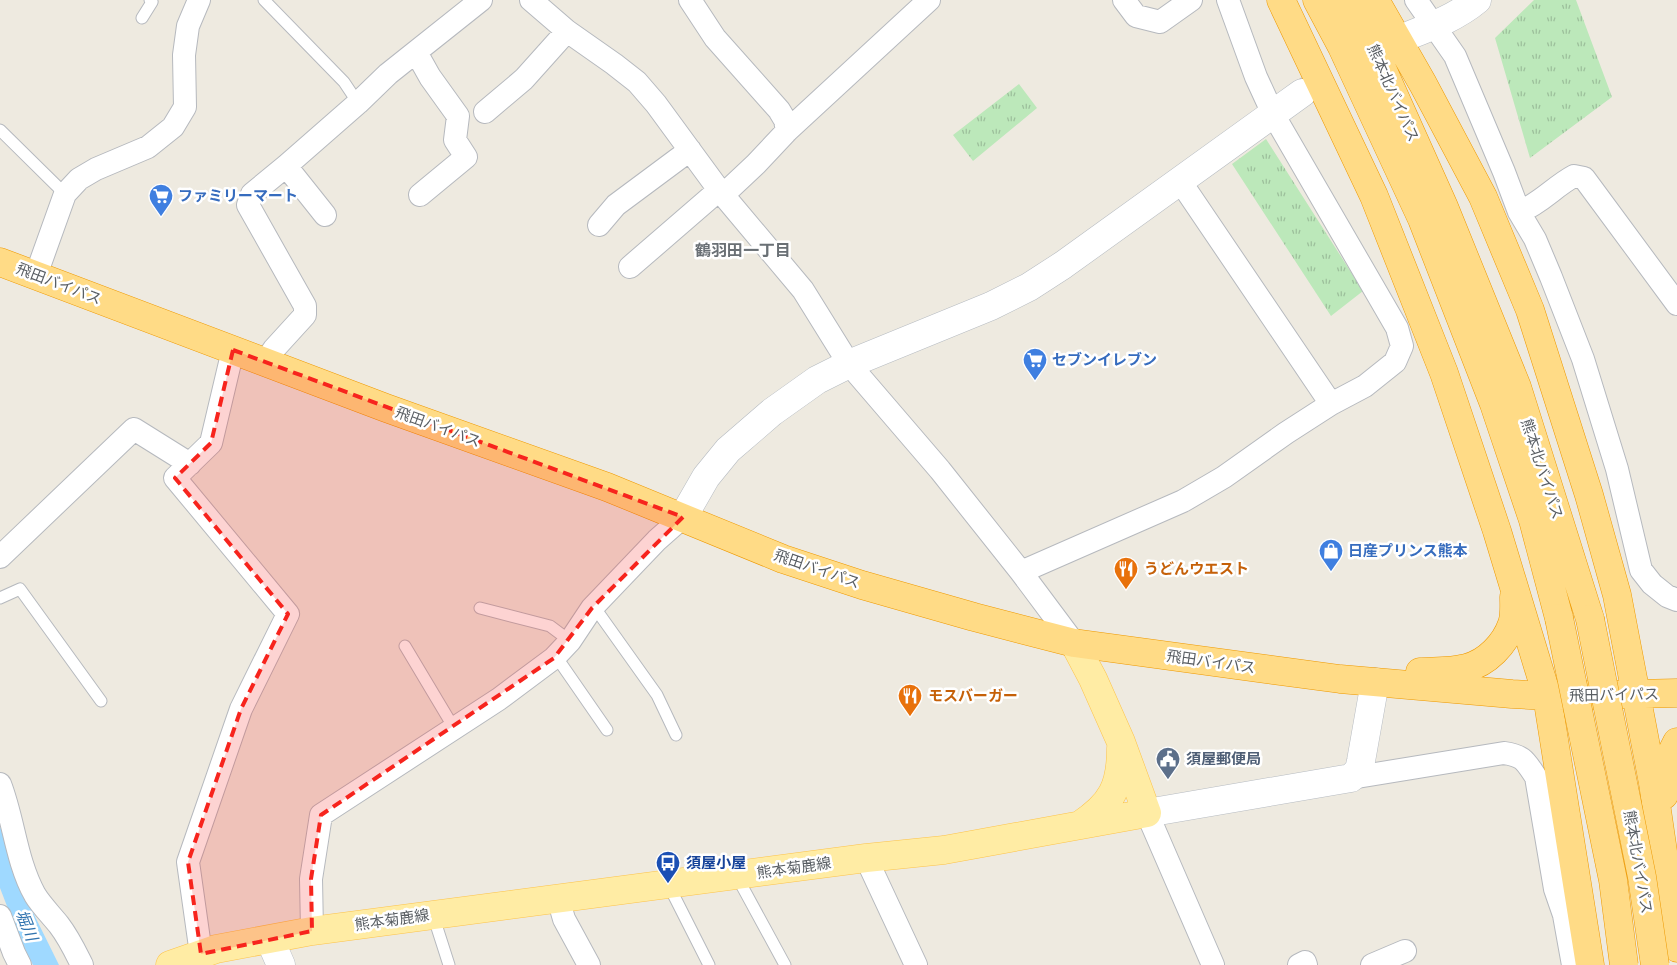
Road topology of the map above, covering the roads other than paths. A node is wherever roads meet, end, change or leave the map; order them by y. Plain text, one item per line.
1 (199, 0) edge
2 (264, 0) edge
3 (481, 0) edge
4 (531, 0) edge
5 (690, 0) edge
6 (929, 0) edge
7 (1124, 0) edge
8 (1191, 0) edge
9 (1228, 0) edge
10 (1281, 0) edge
11 (1317, 0) edge
12 (1346, 0) edge
13 (1374, 0) edge
14 (1416, 0) edge
15 (1477, 0) edge
16 (152, 1) edge
17 (142, 18) dead end
18 (1422, 30) junction
19 (567, 31) junction
20 (416, 52) junction
21 (1302, 93) tunnel mouth
22 (358, 103) junction
23 (486, 112) dead end
24 (1274, 114) junction
25 (0, 130) edge
26 (787, 131) junction
27 (690, 150) junction
28 (286, 166) junction
29 (1180, 182) junction
30 (721, 192) junction
31 (65, 194) junction
32 (420, 195) dead end
33 (1519, 212) junction
34 (325, 215) dead end
35 (599, 225) dead end
36 (0, 262) edge
37 (630, 267) dead end
38 (36, 275) junction
39 (1677, 304) edge
40 (234, 350) junction
41 (265, 362) junction
42 (849, 364) junction
43 (1331, 404) junction
44 (190, 464) junction
45 (683, 517) junction
46 (0, 557) edge
47 (1021, 572) junction
48 (1514, 585) junction
49 (0, 598) edge
50 (1677, 600) edge
51 (480, 608) dead end
52 (592, 608) junction
53 (570, 640) junction
54 (1074, 643) junction
55 (405, 646) dead end
56 (554, 658) junction
57 (1375, 682) junction
58 (1677, 693) edge
59 (1635, 695) junction
60 (1547, 696) junction
61 (101, 701) dead end
62 (454, 728) junction
63 (607, 730) dead end
64 (676, 735) dead end
65 (1121, 742) junction
66 (1677, 742) edge
67 (1351, 778) junction
68 (0, 784) edge
69 (1147, 813) junction
70 (1079, 825) junction
71 (866, 858) junction
72 (736, 875) junction
73 (668, 884) junction
74 (558, 898) junction
75 (433, 915) junction
76 (0, 916) edge
77 (312, 931) junction
78 (1676, 938) edge
79 (270, 940) junction
80 (1405, 951) dead end
81 (201, 954) junction
82 (1211, 960) edge
83 (20, 965) edge
84 (82, 965) edge
85 (170, 965) edge
86 (280, 965) edge
87 (449, 965) edge
88 (589, 965) edge
89 (710, 965) edge
90 (785, 965) edge
91 (916, 965) edge
92 (1230, 965) edge
93 (1299, 965) edge
94 (1306, 965) edge
95 (1372, 965) edge
96 (1573, 965) edge
97 (1590, 965) edge
98 (1624, 965) edge
99 (1655, 965) edge

1 - 31 street
2 - 22 lane
3 - 20 street
4 - 19 street
5 - 26 street
6 - 26 street
7 - 8 street
9 - 24 street
10 - 48 highway
11 - 98 highway, 熊本北バイパス, bridge
12 - 99 highway, 熊本北バイパス, bridge
13 - 59 highway
14 - 18 street
15 - 18 street
16 - 17 lane
18 - 33 street
19 - 23 street
19 - 27 street
20 - 22 street
20 - 32 street
21 - 24 street
22 - 28 street
24 - 29 street
24 - 43 street
25 - 31 lane
26 - 30 street
27 - 30 street
27 - 35 street
28 - 34 street
28 - 41 street
29 - 42 street
29 - 43 street
30 - 37 street
30 - 42 street
31 - 38 street
33 - 39 street
33 - 50 street
36 - 38 highway, 飛田バイパス
38 - 40 highway, 飛田バイパス
40 - 41 highway, 飛田バイパス
40 - 44 street
41 - 45 highway, 飛田バイパス
42 - 45 street
42 - 47 street
43 - 47 street
44 - 46 street
44 - 81 street
45 - 52 street
45 - 54 highway, 飛田バイパス
47 - 54 street
48 - 57 highway
48 - 60 highway
49 - 61 lane
51 - 53 lane
52 - 53 street
52 - 64 lane
53 - 56 street
54 - 57 highway, 飛田バイパス
54 - 65 main road
55 - 62 lane
56 - 62 street
56 - 63 lane
57 - 60 highway, 飛田バイパス
57 - 67 street
58 - 59 highway, 飛田バイパス
59 - 60 highway, 飛田バイパス
59 - 78 highway
60 - 97 highway
62 - 77 street
65 - 69 main road
65 - 70 main road
66 - 78 highway
67 - 69 street
67 - 96 street
68 - 84 street
69 - 70 main road, 熊本菊鹿線
69 - 82 street
70 - 71 main road, 熊本菊鹿線
71 - 72 main road, 熊本菊鹿線
71 - 91 street
72 - 73 main road, 熊本菊鹿線
72 - 90 lane
73 - 74 main road, 熊本菊鹿線
73 - 89 lane
74 - 75 main road, 熊本菊鹿線
74 - 88 street
75 - 77 main road, 熊本菊鹿線
75 - 87 lane
76 - 83 street
77 - 79 main road, 熊本菊鹿線
79 - 81 main road, 熊本菊鹿線
79 - 86 street
80 - 95 street
81 - 85 main road, 熊本菊鹿線
82 - 92 street
93 - 94 street

